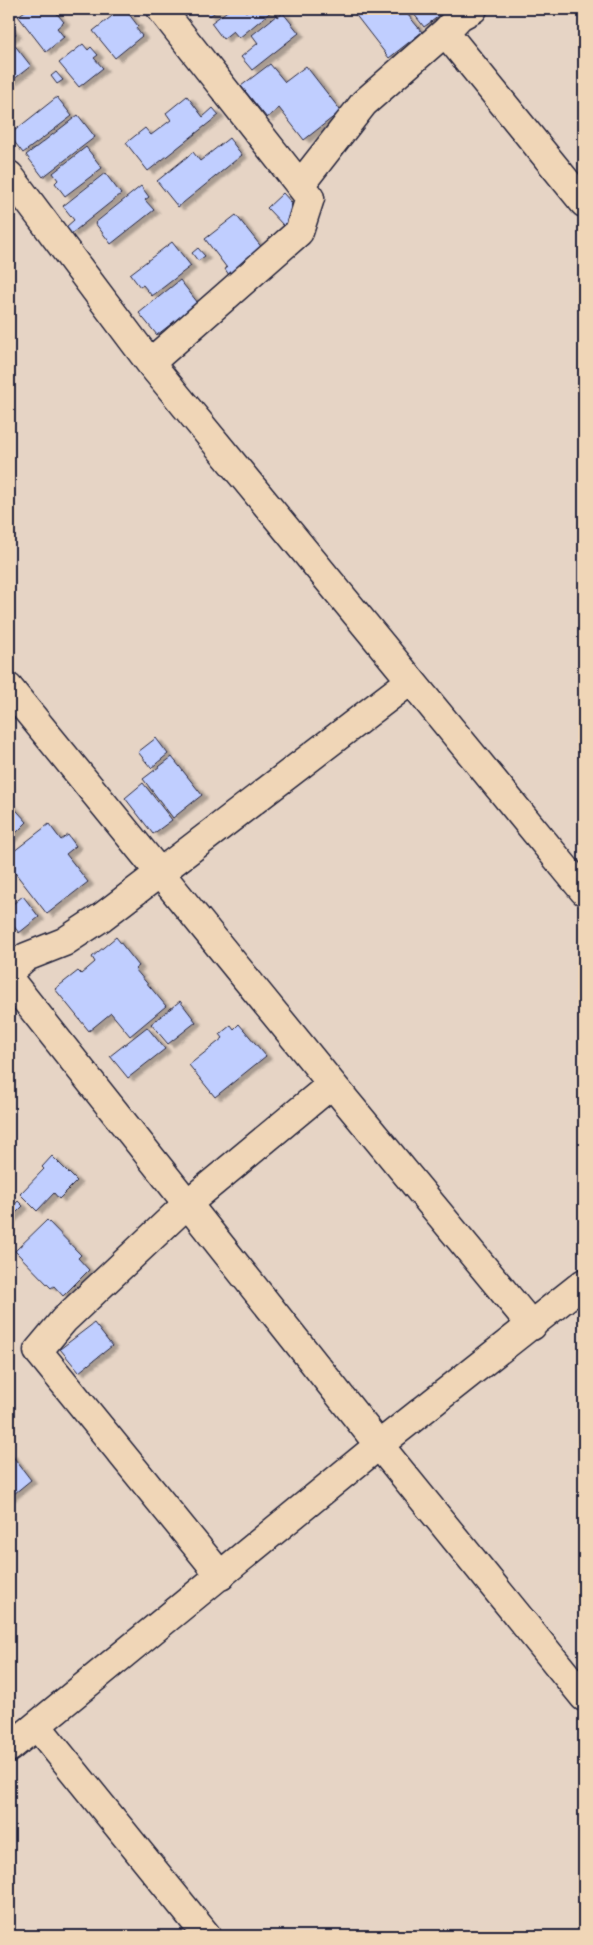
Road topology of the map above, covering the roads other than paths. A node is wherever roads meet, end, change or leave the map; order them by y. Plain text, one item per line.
1 (161, 9) edge
2 (473, 9) edge
3 (445, 32) junction
4 (9, 175) edge
5 (300, 185) junction
6 (584, 203) edge
7 (150, 363) junction
8 (410, 681) junction
9 (9, 688) edge
10 (160, 873) junction
11 (584, 891) edge
12 (9, 972) edge
13 (9, 979) edge
14 (332, 1084) junction
15 (187, 1204) junction
16 (584, 1283) edge
17 (532, 1326) junction
18 (379, 1445) junction
19 (221, 1576) junction
20 (584, 1697) edge
21 (37, 1726) junction
22 (9, 1748) edge
23 (206, 1936) edge

1 - 5 street
2 - 3 street
3 - 5 street
3 - 6 street
4 - 7 street
5 - 7 street
7 - 8 street
8 - 10 street
8 - 11 street
9 - 10 street
10 - 12 street
10 - 14 street
13 - 15 street
14 - 15 street
14 - 17 street
15 - 18 street
15 - 19 street
16 - 17 street
17 - 18 street
18 - 19 street
18 - 20 street
19 - 21 street
21 - 22 street
21 - 23 street

